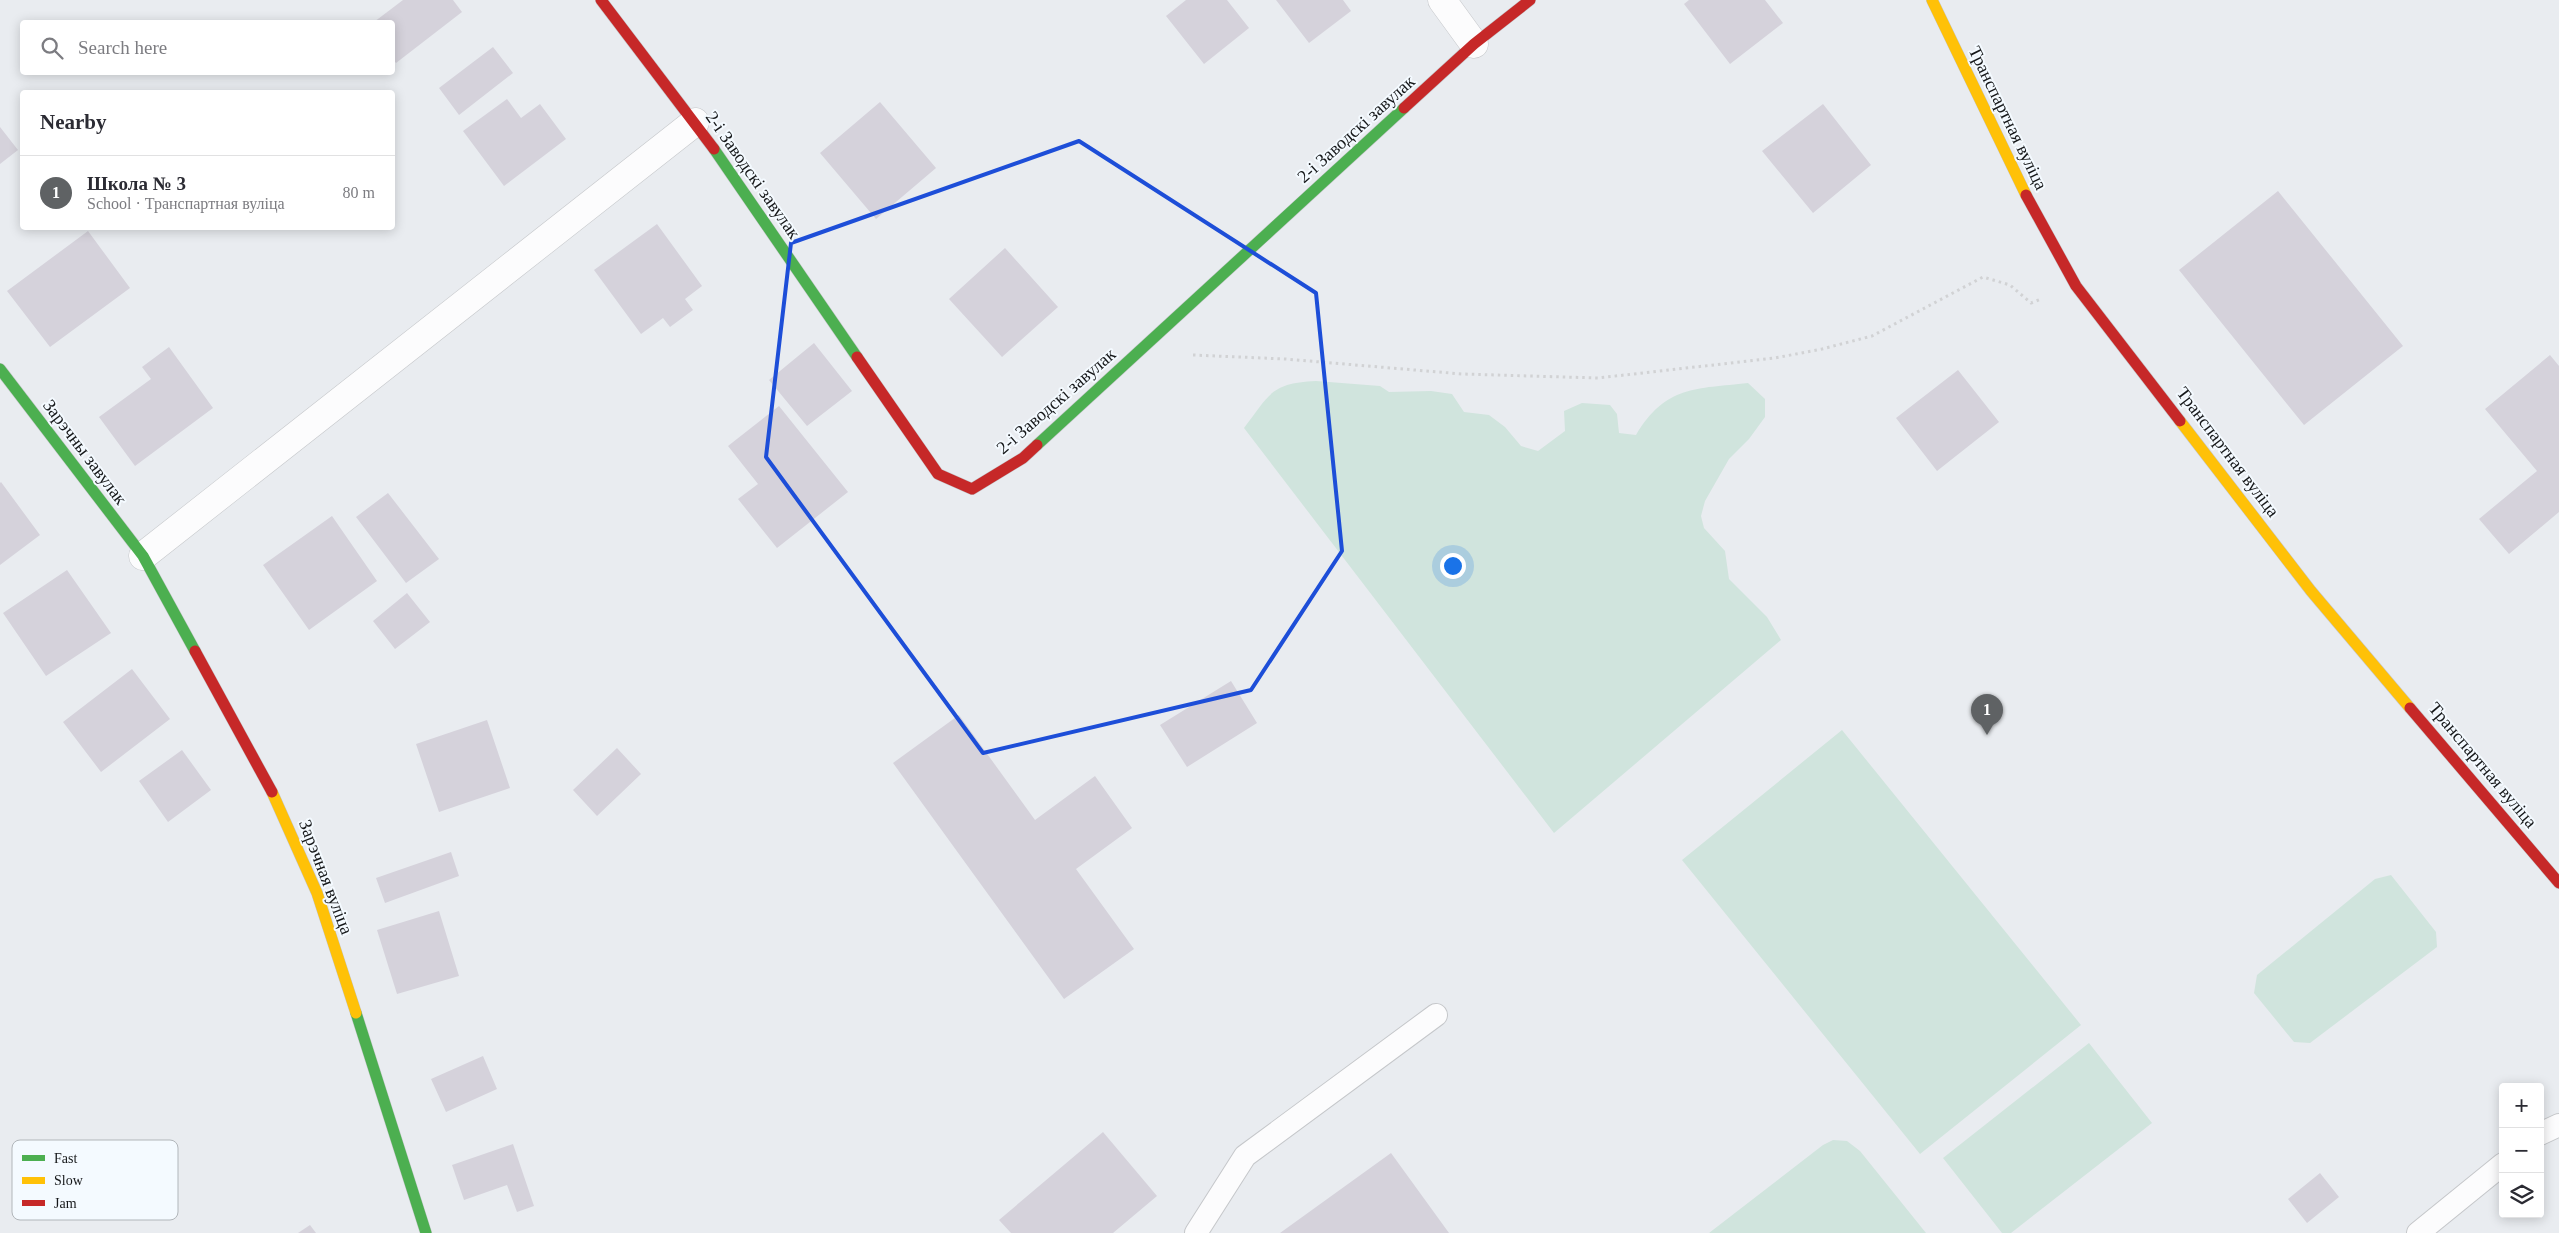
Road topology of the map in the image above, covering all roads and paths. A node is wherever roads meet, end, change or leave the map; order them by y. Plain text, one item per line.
1 (600, 0) edge
2 (1442, 0) edge
3 (1530, 0) edge
4 (1932, 0) edge
5 (1474, 44) junction
6 (695, 122) junction
7 (2076, 286) junction
8 (1135, 355) junction
9 (0, 369) edge
10 (143, 556) junction
11 (2559, 883) edge
12 (1436, 1015) dead end
13 (2559, 1125) edge
14 (2544, 1132) edge
15 (2499, 1167) edge
16 (426, 1233) edge
17 (1196, 1233) edge
18 (2418, 1233) edge

1 - 6 street, 2-і Заводскі завулак
2 - 5 street
3 - 5 street, 2-і Заводскі завулак
4 - 7 street, Транспартная вуліца
5 - 8 street, 2-і Заводскі завулак
6 - 8 street, 2-і Заводскі завулак
6 - 10 street
7 - 8 path
7 - 11 street, Транспартная вуліца
9 - 10 street, Зарэчны завулак
10 - 16 street, Зарэчная вуліца
12 - 17 lane
13 - 14 lane
15 - 18 lane

